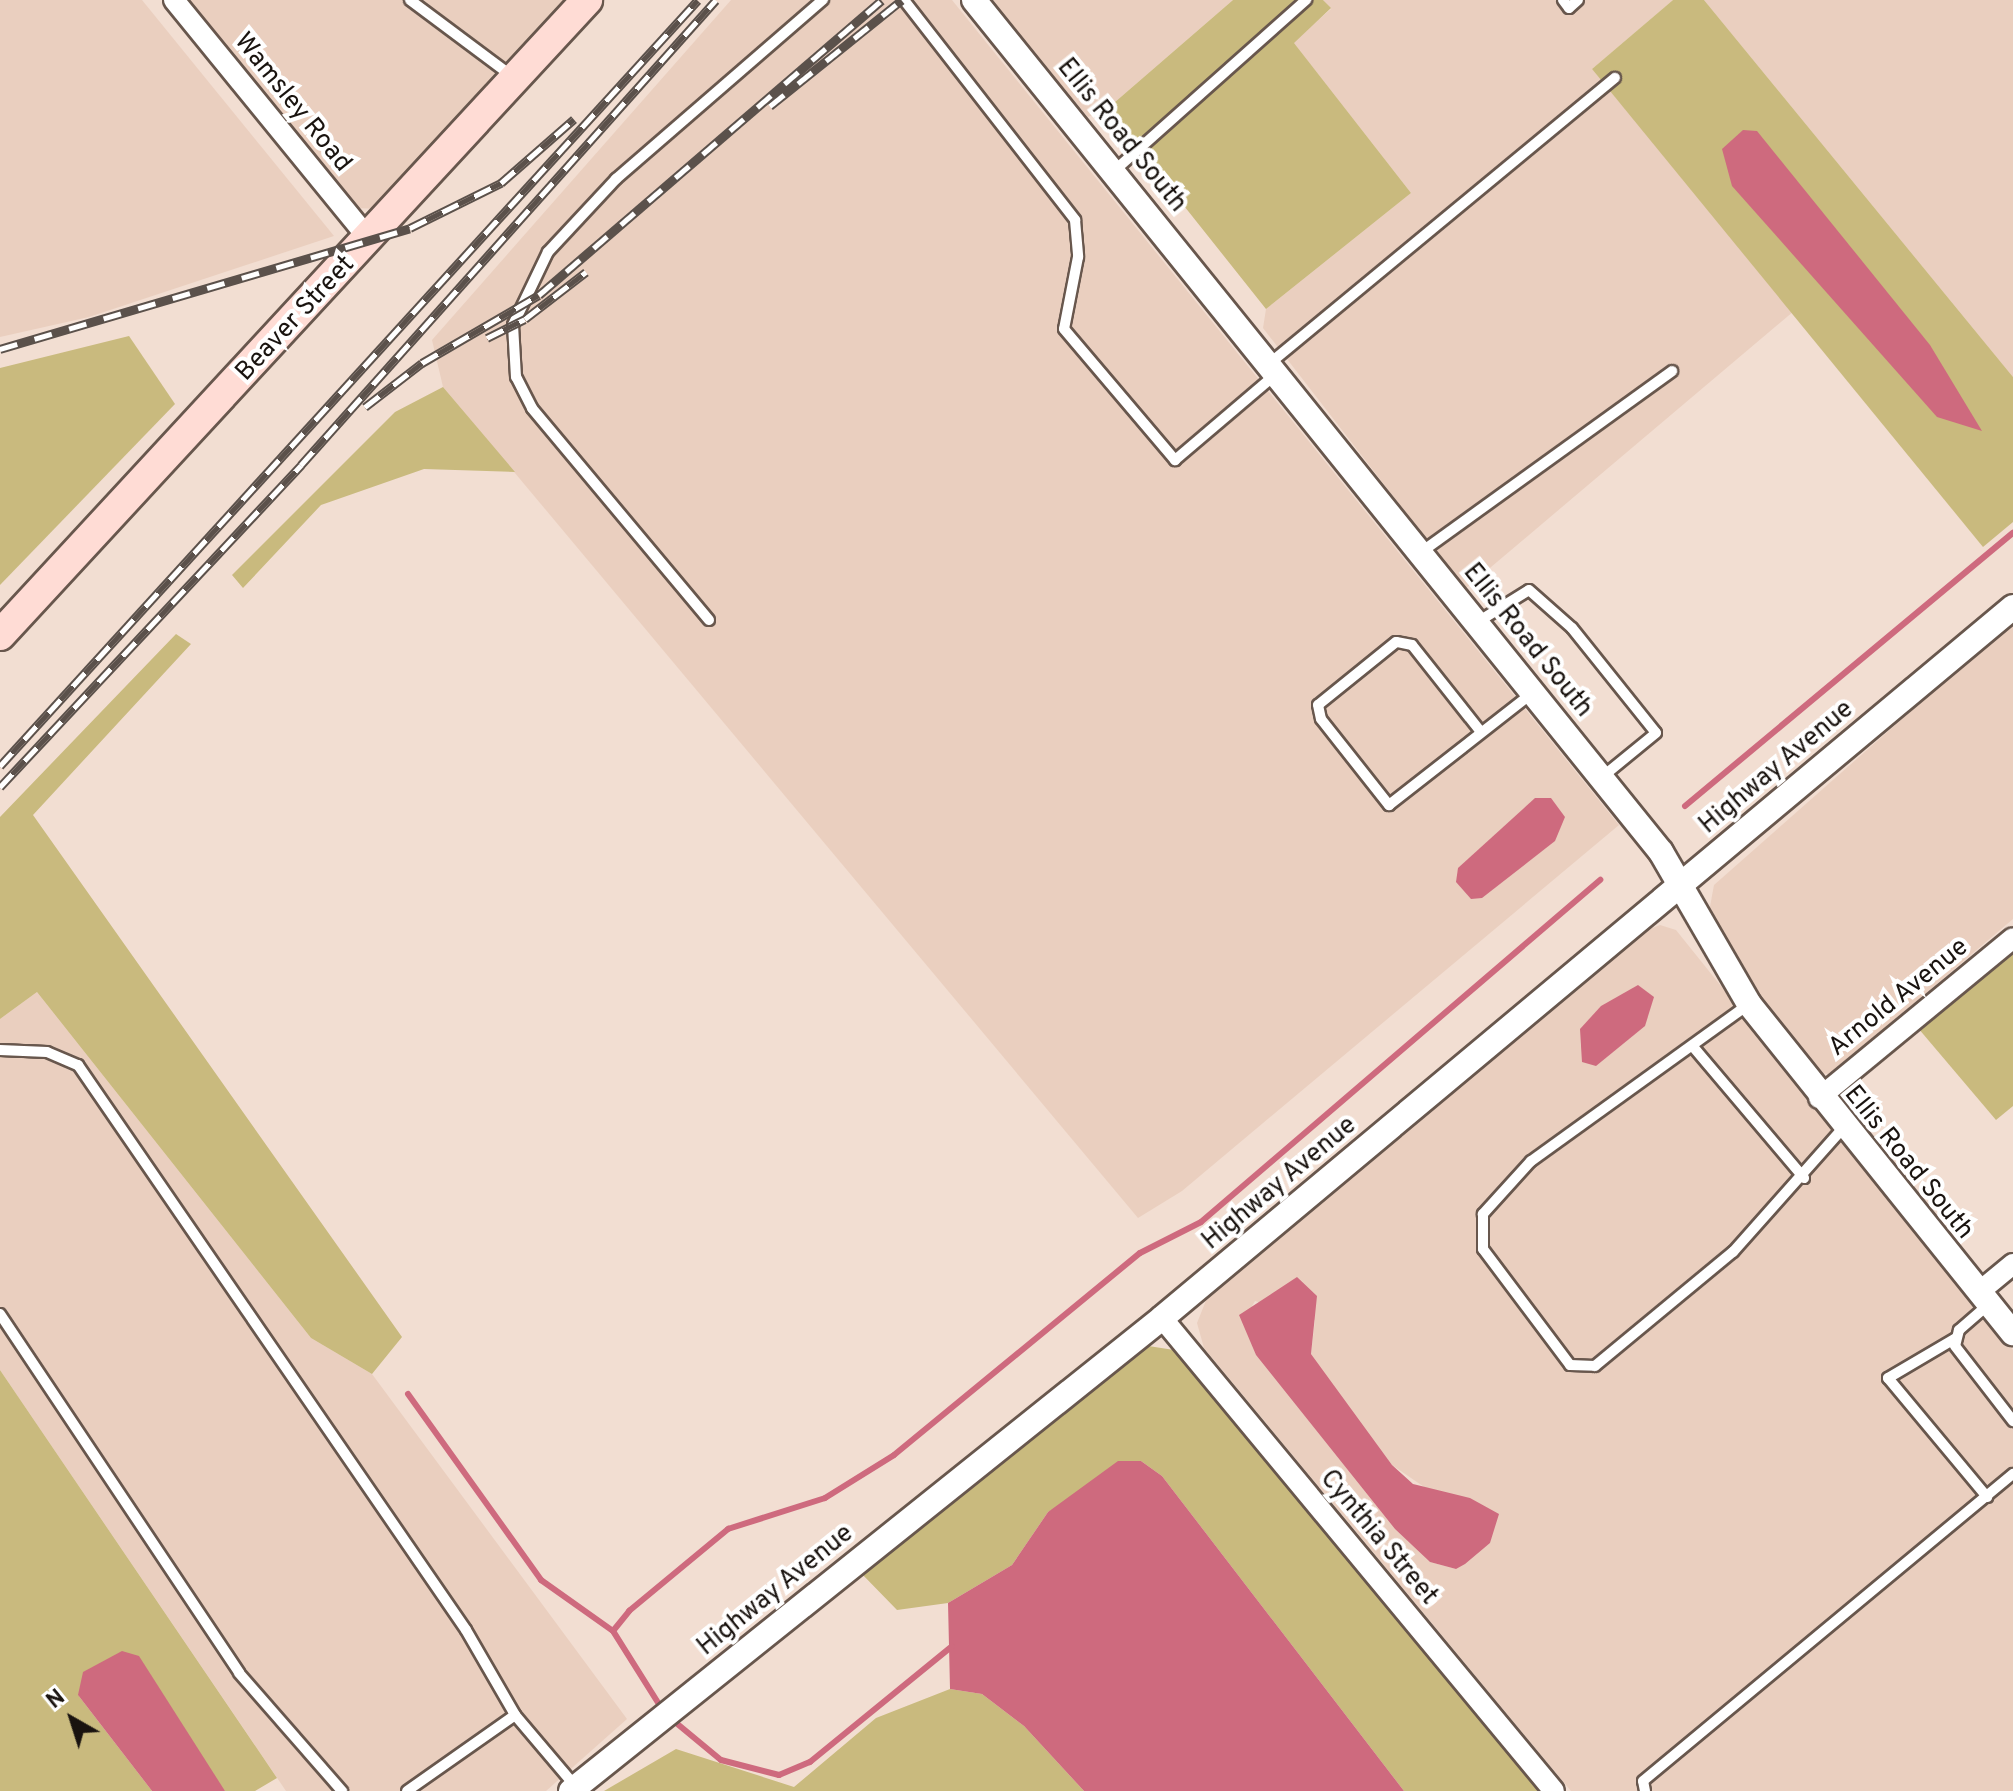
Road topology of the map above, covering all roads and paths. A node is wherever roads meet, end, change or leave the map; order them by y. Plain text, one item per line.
1 (174, 0) edge
2 (410, 0) edge
3 (587, 0) edge
4 (823, 0) edge
5 (904, 0) edge
6 (974, 0) edge
7 (1306, 0) edge
8 (1563, 0) edge
9 (1578, 0) edge
10 (1615, 78) dead end
11 (516, 79) junction
12 (1113, 172) junction
13 (370, 240) junction
14 (1273, 369) junction
15 (1672, 371) dead end
16 (1420, 553) junction
17 (2013, 607) edge
18 (709, 620) dead end
19 (1476, 623) junction
20 (0, 635) edge
21 (1533, 693) junction
22 (1481, 732) junction
23 (1601, 778) junction
24 (1680, 885) junction
25 (2013, 938) edge
26 (1749, 1004) junction
27 (1695, 1049) junction
28 (0, 1050) edge
29 (1819, 1098) junction
30 (1843, 1128) junction
31 (1804, 1178) junction
32 (2013, 1264) edge
33 (1984, 1298) junction
34 (0, 1314) edge
35 (1162, 1318) junction
36 (2013, 1333) edge
37 (1956, 1338) junction
38 (2013, 1421) edge
39 (2013, 1474) edge
40 (1987, 1497) junction
41 (515, 1715) junction
42 (574, 1789) edge
43 (342, 1791) edge
44 (407, 1791) edge
45 (1554, 1791) edge
46 (1645, 1791) edge

1 - 13 street, Wamsley Road
2 - 11 lane
3 - 11 main road, Beaver Street
4 - 18 lane
5 - 14 lane
6 - 12 street, Ellis Road South
7 - 12 lane
8 - 9 lane
10 - 14 lane
11 - 13 main road, Beaver Street
12 - 14 street, Ellis Road South
13 - 20 main road, Beaver Street
14 - 16 street, Ellis Road South
15 - 16 lane
16 - 19 street, Ellis Road South
17 - 24 street, Highway Avenue
19 - 21 street, Ellis Road South
19 - 23 lane
21 - 22 lane
21 - 23 street, Ellis Road South
22 - 22 lane
23 - 24 street, Ellis Road South
24 - 26 street, Ellis Road South
24 - 35 street, Highway Avenue
25 - 29 street, Arnold Avenue
26 - 27 lane
26 - 29 street, Ellis Road South
27 - 31 lane
27 - 31 lane
28 - 41 lane
29 - 30 street, Ellis Road South
30 - 31 lane
30 - 33 street, Ellis Road South
32 - 33 street
33 - 36 street, Ellis Road South
33 - 37 lane
34 - 43 lane
35 - 42 street, Highway Avenue
35 - 45 street, Cynthia Street
37 - 38 lane
37 - 40 lane
39 - 40 lane
40 - 46 lane
41 - 42 lane
41 - 44 lane

